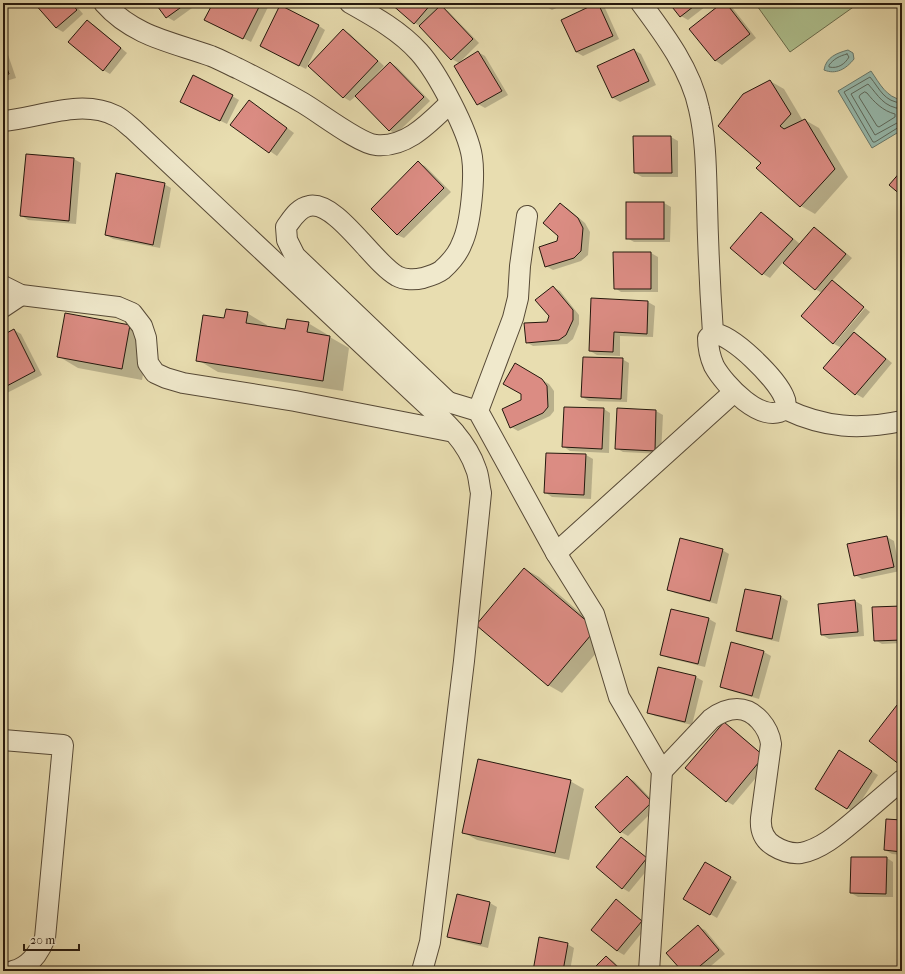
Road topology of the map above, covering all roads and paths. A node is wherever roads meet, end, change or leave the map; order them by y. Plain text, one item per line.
1 (104, 3) edge
2 (350, 3) edge
3 (641, 3) edge
4 (450, 103) junction
5 (3, 121) edge
6 (527, 216) dead end
7 (3, 286) edge
8 (21, 295) junction
9 (3, 307) edge
10 (713, 333) junction
11 (412, 391) junction
12 (734, 392) junction
13 (448, 402) junction
14 (785, 409) junction
15 (478, 410) junction
16 (902, 421) edge
17 (454, 432) junction
18 (556, 553) junction
19 (3, 740) edge
20 (662, 770) junction
21 (902, 780) edge
22 (13, 971) edge
23 (422, 971) edge
24 (649, 971) edge

1 - 4 street
2 - 4 street
3 - 10 street
4 - 13 street
5 - 11 street
6 - 15 street
7 - 8 street
8 - 9 street
8 - 17 street
10 - 12 street
10 - 14 street
11 - 13 street
11 - 17 street
12 - 14 street
12 - 18 street
13 - 15 street
14 - 16 street
15 - 18 street
17 - 23 street
18 - 20 street
19 - 22 street
20 - 21 street
20 - 24 street

